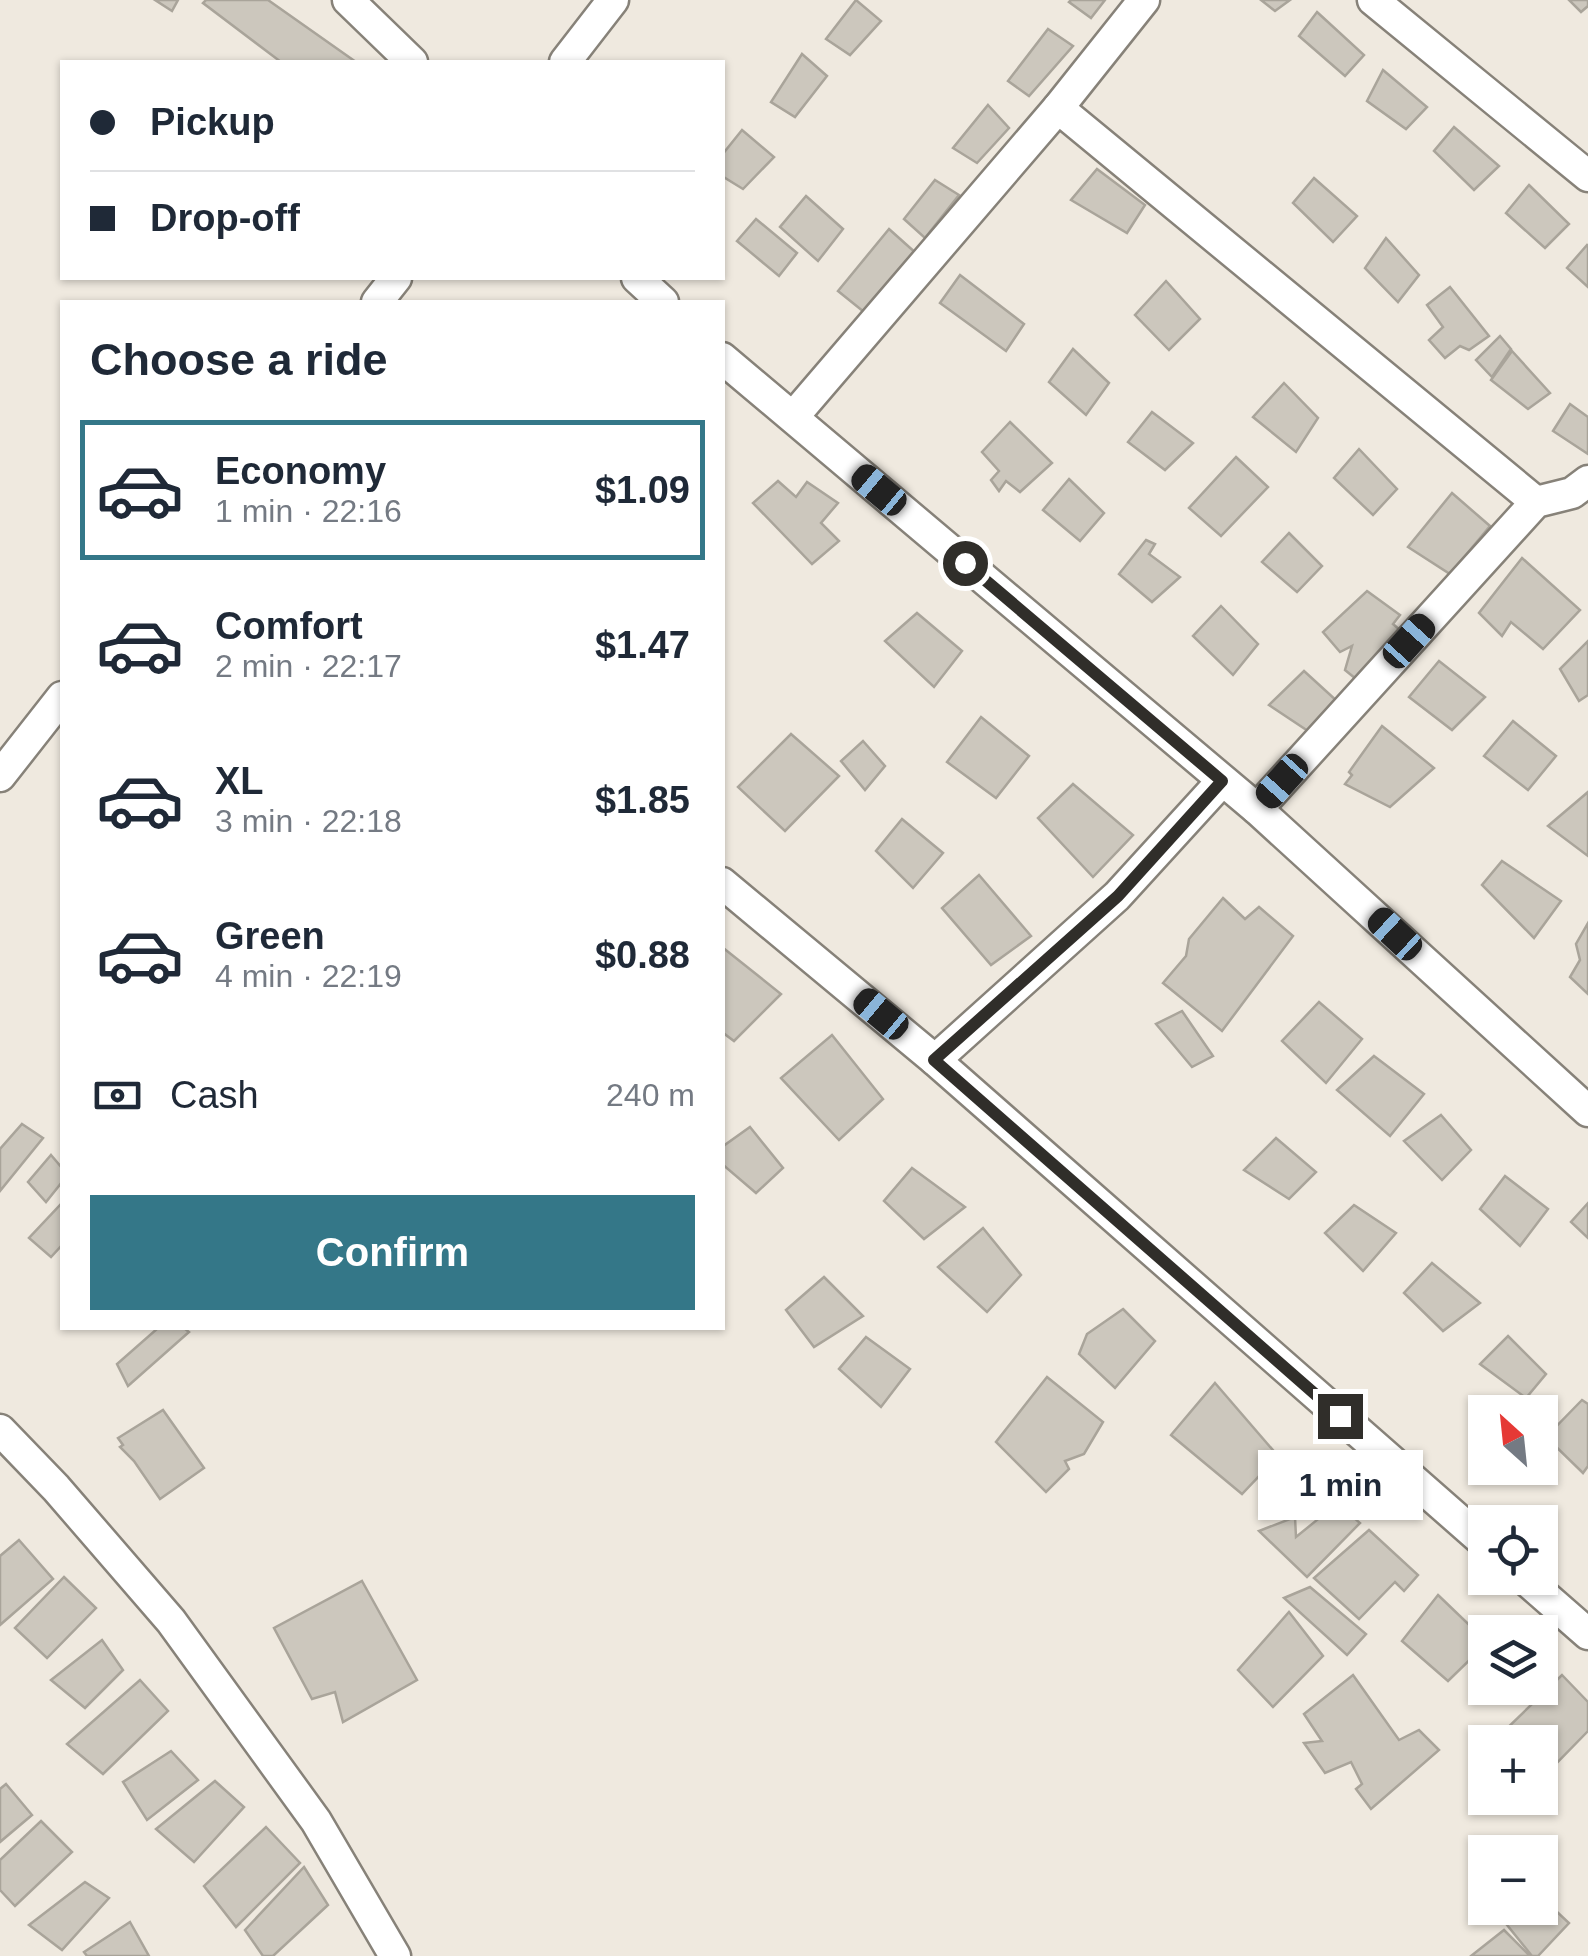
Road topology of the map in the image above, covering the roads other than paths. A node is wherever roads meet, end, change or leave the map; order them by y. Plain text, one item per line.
1 (348, 0) edge
2 (614, 0) edge
3 (1144, 0) edge
4 (1373, 0) edge
5 (410, 60) edge
6 (567, 60) edge
7 (1058, 108) junction
8 (1588, 176) edge
9 (394, 280) edge
10 (639, 280) edge
11 (378, 300) edge
12 (662, 300) edge
13 (725, 360) edge
14 (793, 417) junction
15 (1588, 482) edge
16 (1536, 502) junction
17 (60, 700) edge
18 (0, 776) edge
19 (1222, 781) junction
20 (1257, 809) junction
21 (725, 886) edge
22 (934, 1060) junction
23 (1588, 1110) edge
24 (0, 1430) edge
25 (1468, 1529) edge
26 (1543, 1595) edge
27 (1588, 1634) edge
28 (395, 1956) edge

1 - 5 street
2 - 6 street
3 - 7 street
4 - 8 street
7 - 14 street
7 - 16 street
9 - 11 street
10 - 12 street
13 - 14 street
14 - 19 street
15 - 16 street
16 - 20 street
17 - 18 street
19 - 20 street
19 - 22 street
20 - 23 street
21 - 22 street
22 - 25 street
24 - 28 street
26 - 27 street

